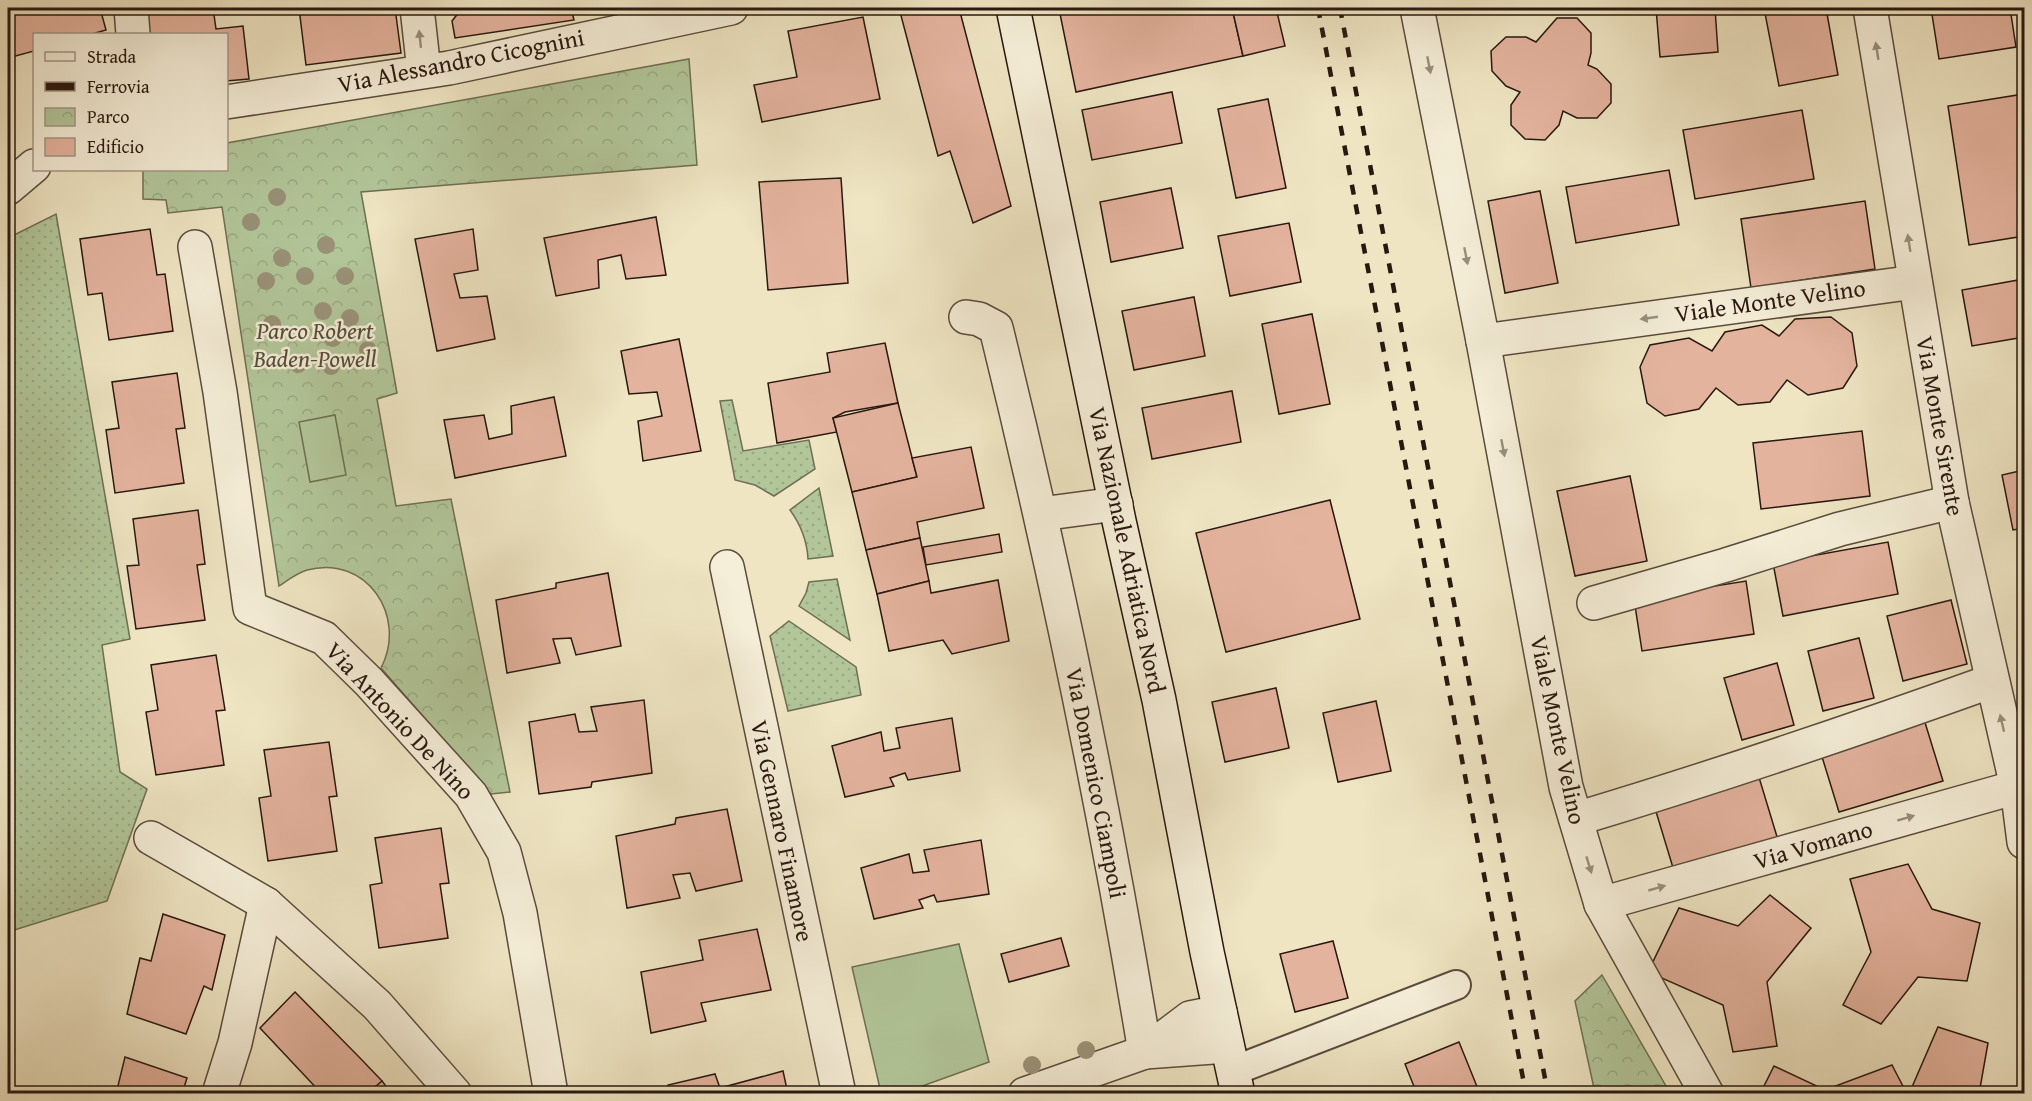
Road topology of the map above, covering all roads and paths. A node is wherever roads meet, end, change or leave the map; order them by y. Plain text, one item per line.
1 (131, 8) edge
2 (417, 8) edge
3 (731, 8) edge
4 (1013, 8) edge
5 (1417, 8) edge
6 (1870, 8) edge
7 (133, 33) edge
8 (424, 72) junction
9 (228, 102) edge
10 (33, 167) edge
11 (8, 188) edge
12 (195, 247) dead end
13 (1915, 282) junction
14 (966, 317) dead end
15 (1483, 341) junction
16 (1952, 502) junction
17 (1116, 504) junction
18 (1041, 514) junction
19 (726, 567) dead end
20 (1594, 603) dead end
21 (1992, 681) junction
22 (2021, 786) edge
23 (1576, 819) junction
24 (151, 838) dead end
25 (2025, 843) edge
26 (266, 904) junction
27 (1601, 904) junction
28 (1456, 986) dead end
29 (1220, 1012) junction
30 (1145, 1052) junction
31 (1233, 1070) edge
32 (219, 1094) edge
33 (455, 1094) edge
34 (551, 1094) edge
35 (839, 1094) edge
36 (1025, 1094) edge
37 (1707, 1094) edge

1 - 7 street
8 -> 2 street
3 - 8 street, Via Alessandro Cicognini
4 - 17 street, Via Nazionale Adriatica Nord
5 -> 15 street, Viale Monte Velino
13 -> 6 street, Via Monte Sirente
8 - 9 street, Via Alessandro Cicognini
10 - 11 street
12 - 34 street, Via Antonio De Nino
13 -> 15 street, Viale Monte Velino
13 - 16 street, Via Monte Sirente
14 - 18 street, Via Domenico Ciampoli
15 -> 23 street, Viale Monte Velino
16 - 20 street
16 - 21 street, Via Monte Sirente
17 - 18 street
17 - 29 street, Via Nazionale Adriatica Nord
18 - 30 street, Via Domenico Ciampoli
19 - 35 street, Via Gennaro Finamore
22 -> 21 street, Via Monte Sirente
21 - 23 street
22 - 25 street, Via Monte Sirente
27 -> 22 street, Via Vomano
23 -> 27 street, Viale Monte Velino
24 - 26 street
26 - 32 street
26 - 33 street
27 - 37 street, Viale Monte Velino
28 - 31 street
29 - 30 street
29 - 31 street, Via Nazionale Adriatica Nord
30 - 31 street
30 - 36 street

